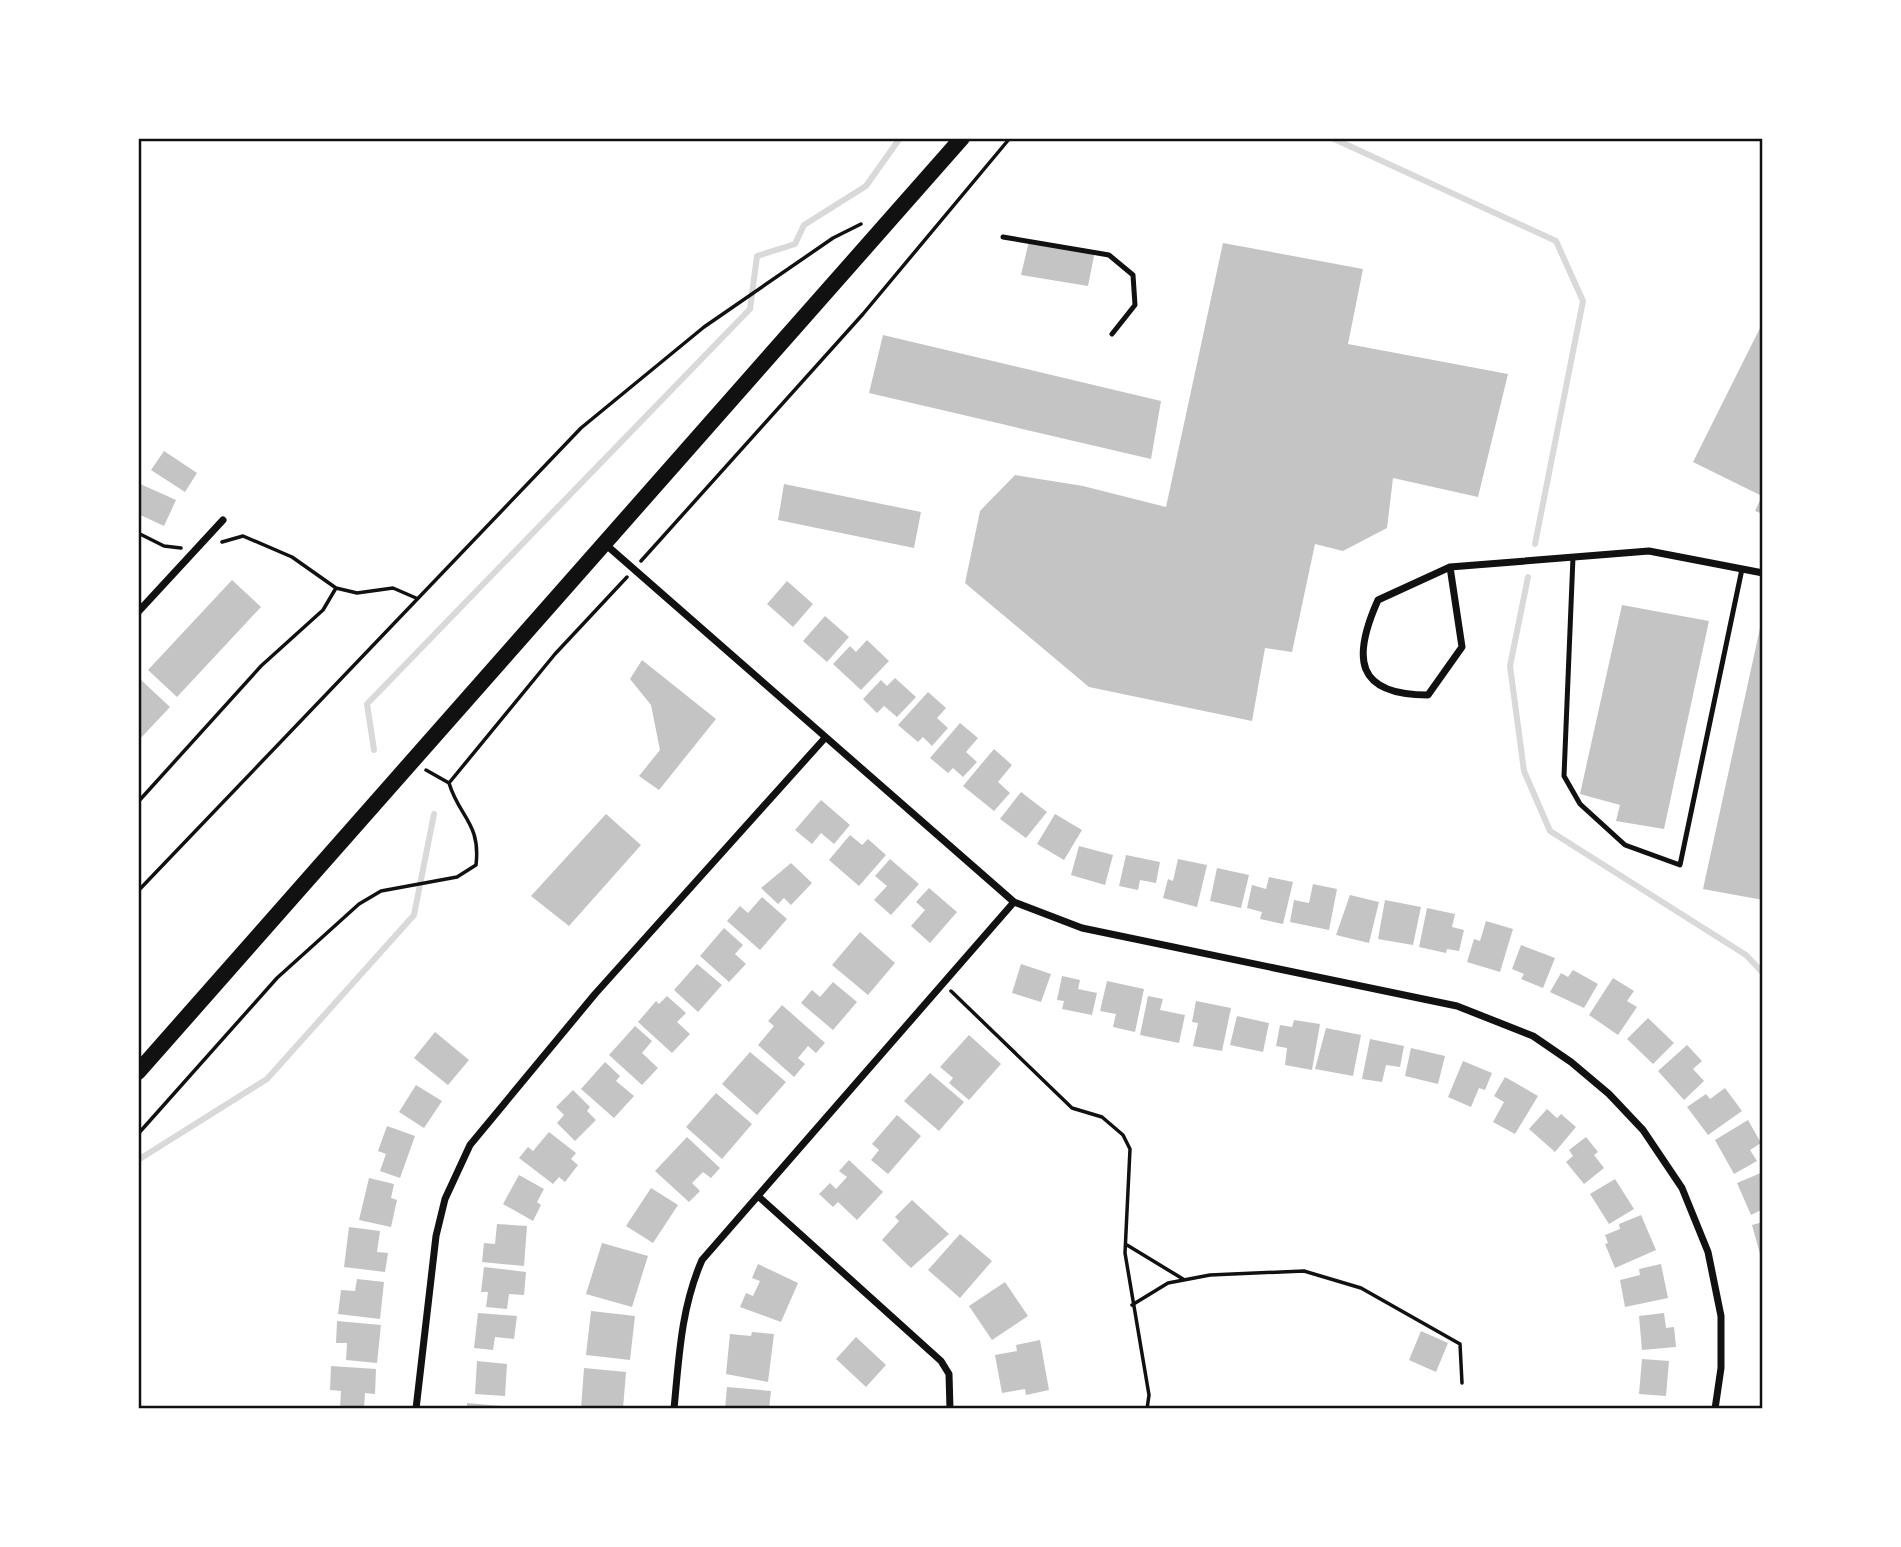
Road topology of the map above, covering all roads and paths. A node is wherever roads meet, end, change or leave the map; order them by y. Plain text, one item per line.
1 (962, 138) edge
2 (1010, 138) edge
3 (864, 222) dead end
4 (1003, 237) dead end
5 (1112, 334) dead end
6 (223, 520) dead end
7 (138, 533) edge
8 (603, 542) junction
9 (195, 550) junction
10 (1573, 557) junction
11 (1450, 567) junction
12 (634, 569) junction
13 (1742, 569) junction
14 (1763, 573) edge
15 (336, 588) junction
16 (416, 598) junction
17 (138, 612) edge
18 (824, 738) junction
19 (411, 760) junction
20 (449, 783) junction
21 (138, 802) edge
22 (138, 891) edge
23 (1014, 902) junction
24 (943, 984) junction
25 (138, 1072) edge
26 (138, 1134) edge
27 (758, 1196) junction
28 (1126, 1245) junction
29 (1185, 1280) junction
30 (1132, 1305) junction
31 (1462, 1383) dead end
32 (416, 1409) edge
33 (674, 1409) edge
34 (950, 1409) edge
35 (1147, 1409) edge
36 (1715, 1409) edge

1 - 8 main road
2 - 12 path
3 - 16 path
4 - 5 lane
6 - 9 street
7 - 9 path
8 - 12 street
8 - 19 main road
9 - 15 path
9 - 17 street
10 - 11 street
10 - 13 street
10 - 13 lane
11 - 11 street
12 - 18 street
12 - 20 path
13 - 14 street
15 - 16 path
15 - 21 path
16 - 22 path
18 - 23 street
18 - 32 street
19 - 20 path
19 - 25 main road
20 - 26 path
23 - 24 street
23 - 36 street
24 - 27 street
24 - 28 path
27 - 33 street
27 - 34 street
28 - 29 path
28 - 30 path
29 - 30 path
29 - 31 path
30 - 35 path

